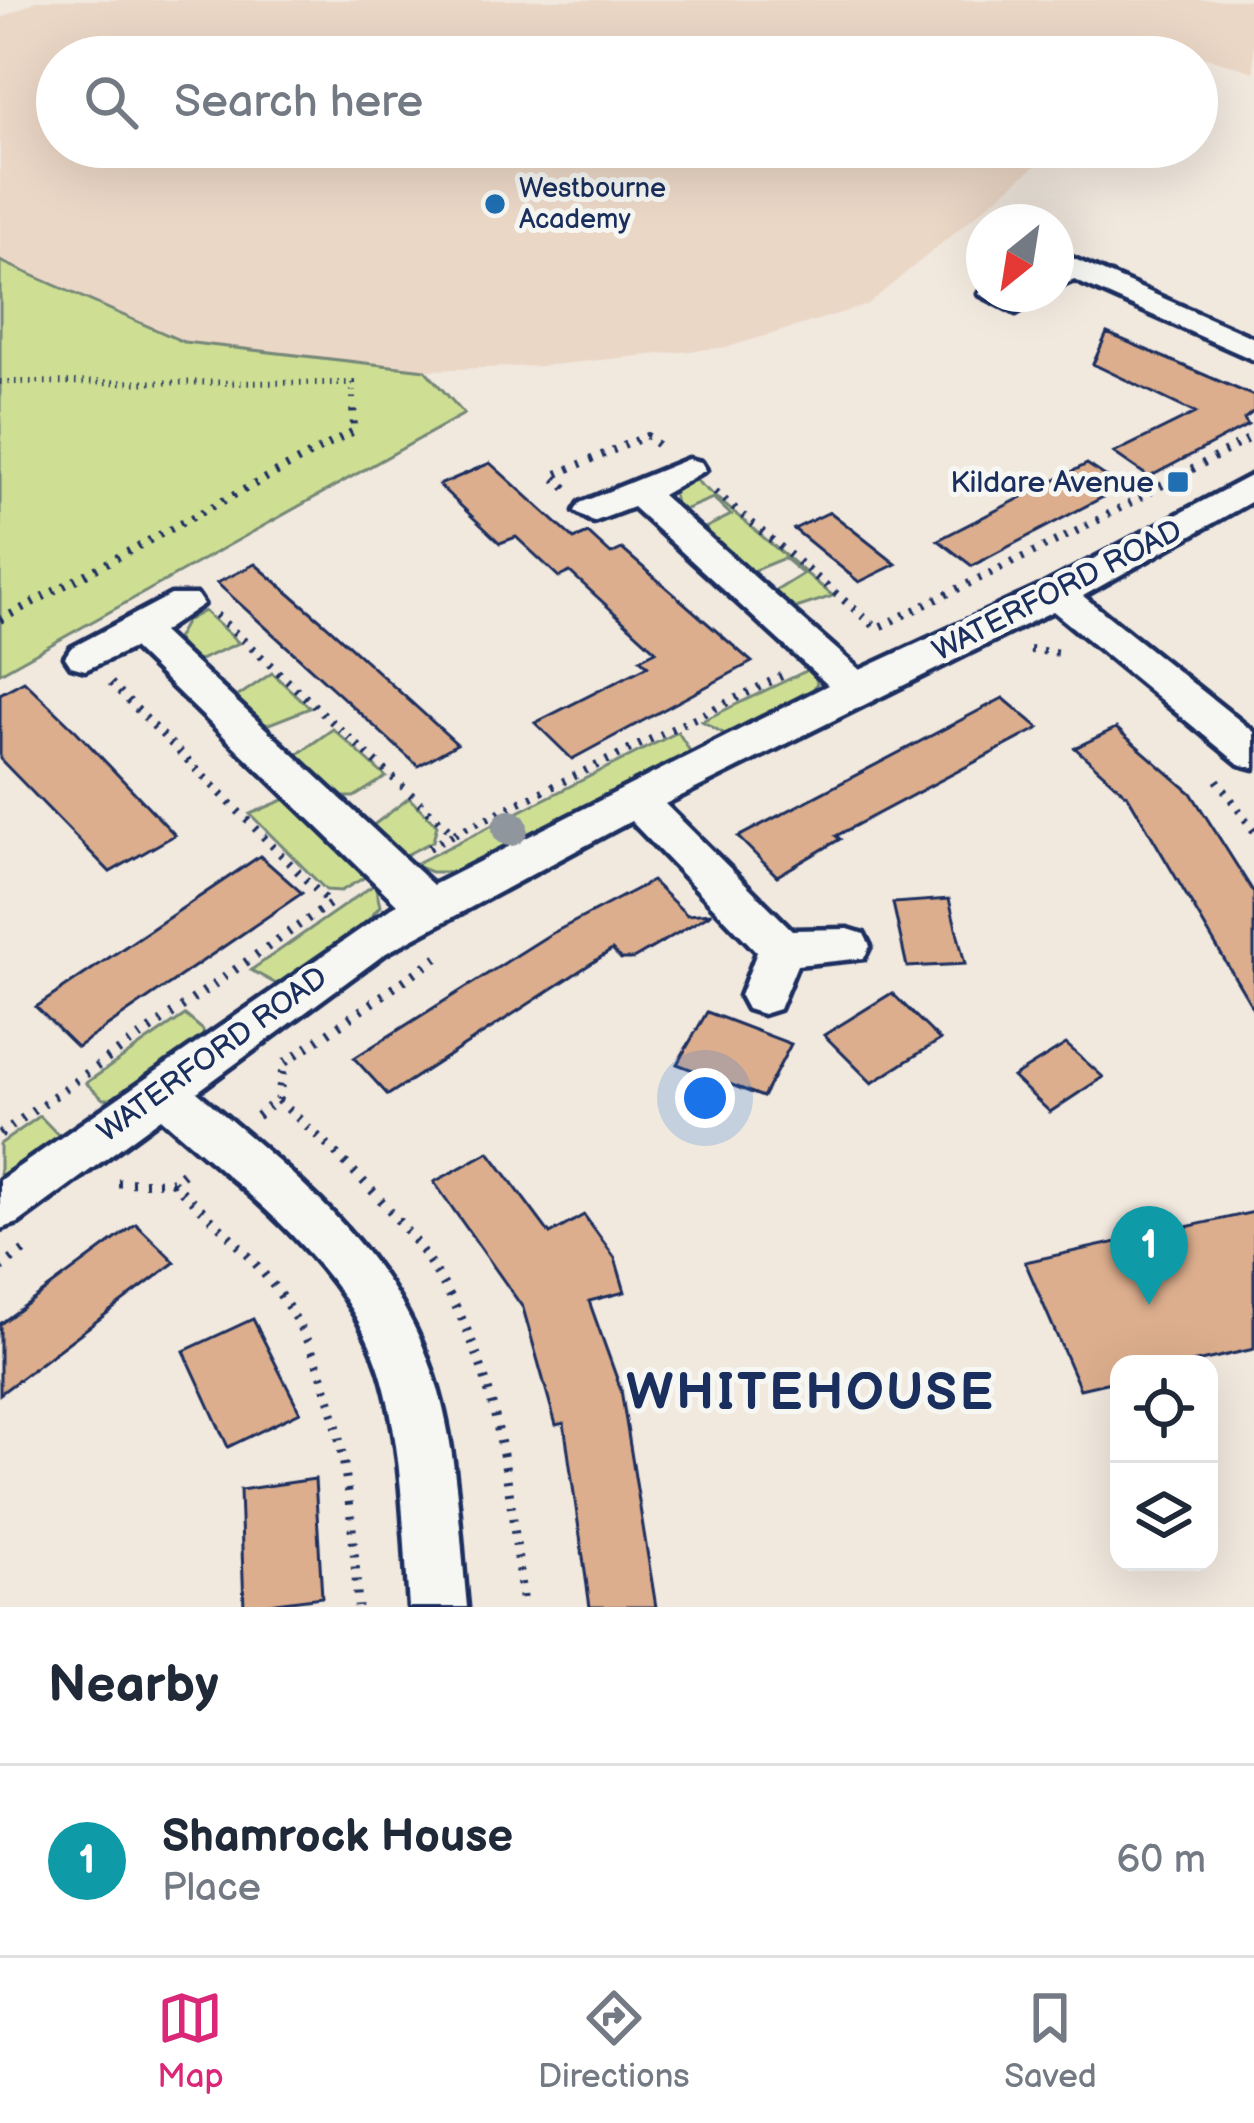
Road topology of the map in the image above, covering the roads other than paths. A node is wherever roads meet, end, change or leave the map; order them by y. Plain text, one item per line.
1 (1074, 268) edge
2 (1254, 350) edge
3 (688, 470) road end
4 (1254, 485) edge
5 (637, 492) junction
6 (593, 512) road end
7 (1057, 594) junction
8 (198, 608) road end
9 (136, 630) junction
10 (85, 657) road end
11 (856, 688) junction
12 (1254, 754) edge
13 (635, 800) junction
14 (428, 907) junction
15 (848, 946) dead end
16 (781, 948) junction
17 (764, 996) dead end
18 (161, 1089) junction
19 (0, 1208) edge
20 (438, 1607) edge

1 - 2 street
3 - 5 street
4 - 7 street, WATERFORD ROAD
5 - 6 street
5 - 11 street
7 - 11 street, WATERFORD ROAD
7 - 12 street
8 - 9 street
9 - 10 street
9 - 14 street
11 - 13 street, WATERFORD ROAD
13 - 14 street, WATERFORD ROAD
13 - 16 street
14 - 18 street, WATERFORD ROAD
15 - 16 street
16 - 17 street
18 - 19 street, WATERFORD ROAD
18 - 20 street

